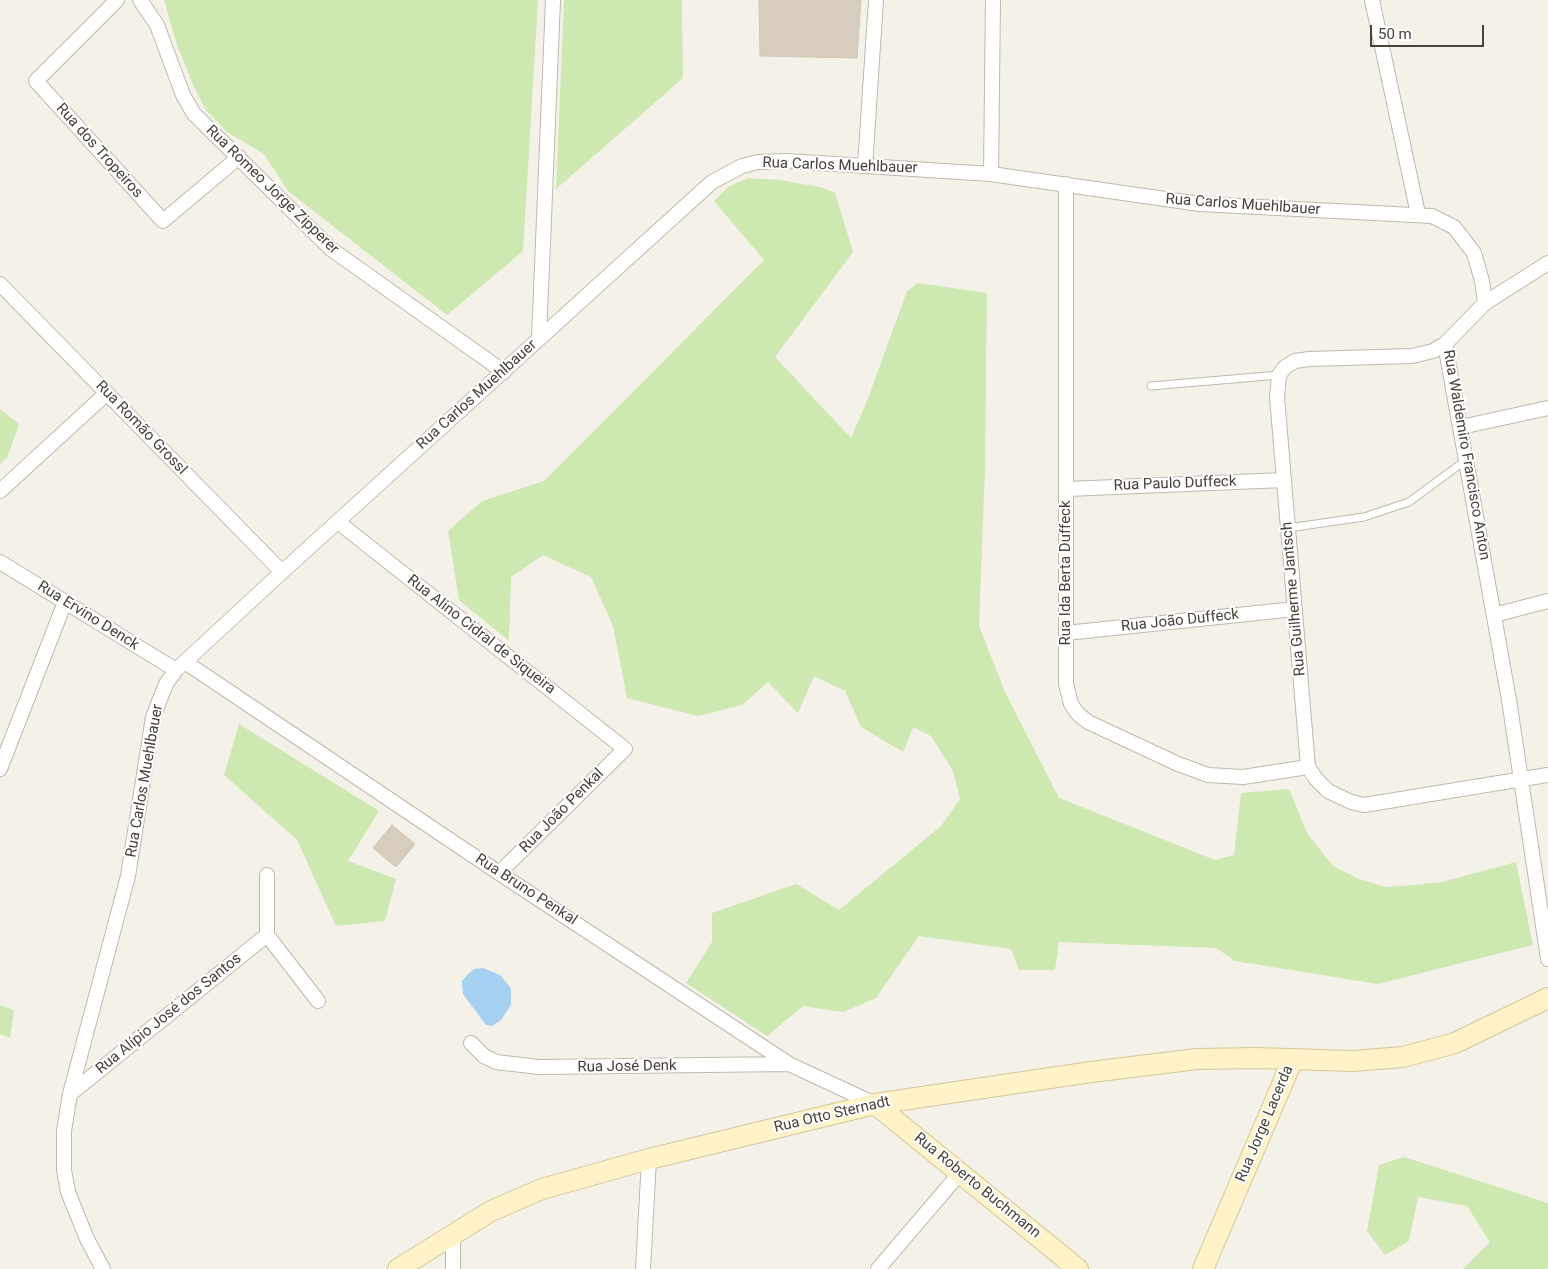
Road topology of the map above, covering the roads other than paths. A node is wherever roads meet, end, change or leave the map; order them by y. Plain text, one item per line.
1 (117, 0) edge
2 (140, 0) edge
3 (553, 0) edge
4 (876, 0) edge
5 (993, 0) edge
6 (1372, 0) edge
7 (239, 157) junction
8 (865, 166) junction
9 (992, 174) junction
10 (1066, 184) junction
11 (1418, 214) junction
12 (1548, 263) edge
13 (0, 284) edge
14 (1484, 303) junction
15 (539, 339) junction
16 (1445, 344) junction
17 (504, 372) junction
18 (1279, 375) junction
19 (1151, 386) dead end
20 (107, 393) junction
21 (1548, 408) edge
22 (1461, 427) junction
23 (1466, 459) junction
24 (1284, 480) junction
25 (1067, 489) junction
26 (0, 491) edge
27 (338, 522) junction
28 (1288, 528) junction
29 (0, 562) edge
30 (282, 572) junction
31 (1548, 601) edge
32 (65, 602) junction
33 (1295, 609) junction
34 (1494, 615) junction
35 (1066, 633) junction
36 (180, 666) junction
37 (624, 749) joint
38 (1308, 767) junction
39 (0, 768) edge
40 (1548, 776) edge
41 (1522, 780) junction
42 (499, 873) junction
43 (267, 875) dead end
44 (267, 935) junction
45 (1548, 959) edge
46 (1548, 998) edge
47 (318, 1001) dead end
48 (471, 1043) dead end
49 (1292, 1060) junction
50 (789, 1064) junction
51 (70, 1094) junction
52 (875, 1104) junction
53 (649, 1159) junction
54 (960, 1173) junction
55 (453, 1234) junction
56 (103, 1269) edge
57 (398, 1269) edge
58 (452, 1269) edge
59 (643, 1269) edge
60 (878, 1269) edge
61 (1078, 1269) edge
62 (1203, 1269) edge

1 - 7 street, Rua dos Tropeiros
2 - 7 street, Rua Romeo Jorge Zipperer
3 - 15 street
4 - 8 street
5 - 9 street
6 - 11 street
7 - 17 street, Rua Romeo Jorge Zipperer
8 - 9 street, Rua Carlos Muehlbauer
8 - 15 street, Rua Carlos Muehlbauer
9 - 10 street, Rua Carlos Muehlbauer
10 - 11 street, Rua Carlos Muehlbauer
10 - 25 street, Rua Ida Berta Duffeck
11 - 14 street
12 - 14 street, Rua Waldemiro Francisco Anton
13 - 20 street, Rua Romão Grossl
14 - 16 street, Rua Waldemiro Francisco Anton
15 - 17 street, Rua Carlos Muehlbauer
16 - 18 street
16 - 22 street, Rua Waldemiro Francisco Anton
17 - 27 street, Rua Carlos Muehlbauer
18 - 19 lane
18 - 24 street, Rua Guilherme Jantsch
20 - 26 street
20 - 30 street, Rua Romão Grossl
21 - 22 street
22 - 23 street, Rua Waldemiro Francisco Anton
23 - 28 lane
23 - 34 street, Rua Waldemiro Francisco Anton
24 - 25 street, Rua Paulo Duffeck
24 - 28 street, Rua Guilherme Jantsch
25 - 35 street, Rua Ida Berta Duffeck
27 - 30 street, Rua Carlos Muehlbauer
27 - 37 street, Rua Alino Cidral de Siqueira
28 - 33 street, Rua Guilherme Jantsch
29 - 32 street, Rua Ervino Denck
30 - 36 street, Rua Carlos Muehlbauer
31 - 34 street
32 - 36 street, Rua Ervino Denck
32 - 39 street
33 - 35 street, Rua João Duffeck
33 - 38 street, Rua Guilherme Jantsch
34 - 41 street, Rua Waldemiro Francisco Anton
35 - 38 street, Rua Ida Berta Duffeck
36 - 42 street, Rua Bruno Penkal
36 - 51 street, Rua Carlos Muehlbauer
37 - 42 street, Rua João Penkal
38 - 41 street
40 - 41 street
41 - 45 street, Rua Waldemiro Francisco Anton
42 - 50 street, Rua Bruno Penkal
43 - 44 street
44 - 47 street
44 - 51 street, Rua Alípio José dos Santos
46 - 49 main road, Rua Jorge Lacerda
48 - 50 street, Rua José Denk
49 - 52 main road, Rua Otto Sternadt
49 - 62 main road, Rua Jorge Lacerda
50 - 52 street, Rua Bruno Penkal
51 - 56 street, Rua Carlos Muehlbauer
52 - 53 main road, Rua Otto Sternadt
52 - 54 main road, Rua Roberto Buchmann
53 - 55 main road, Rua Otto Sternadt
53 - 59 street
54 - 60 street
54 - 61 main road, Rua Roberto Buchmann
55 - 57 main road, Rua Otto Sternadt
55 - 58 street

